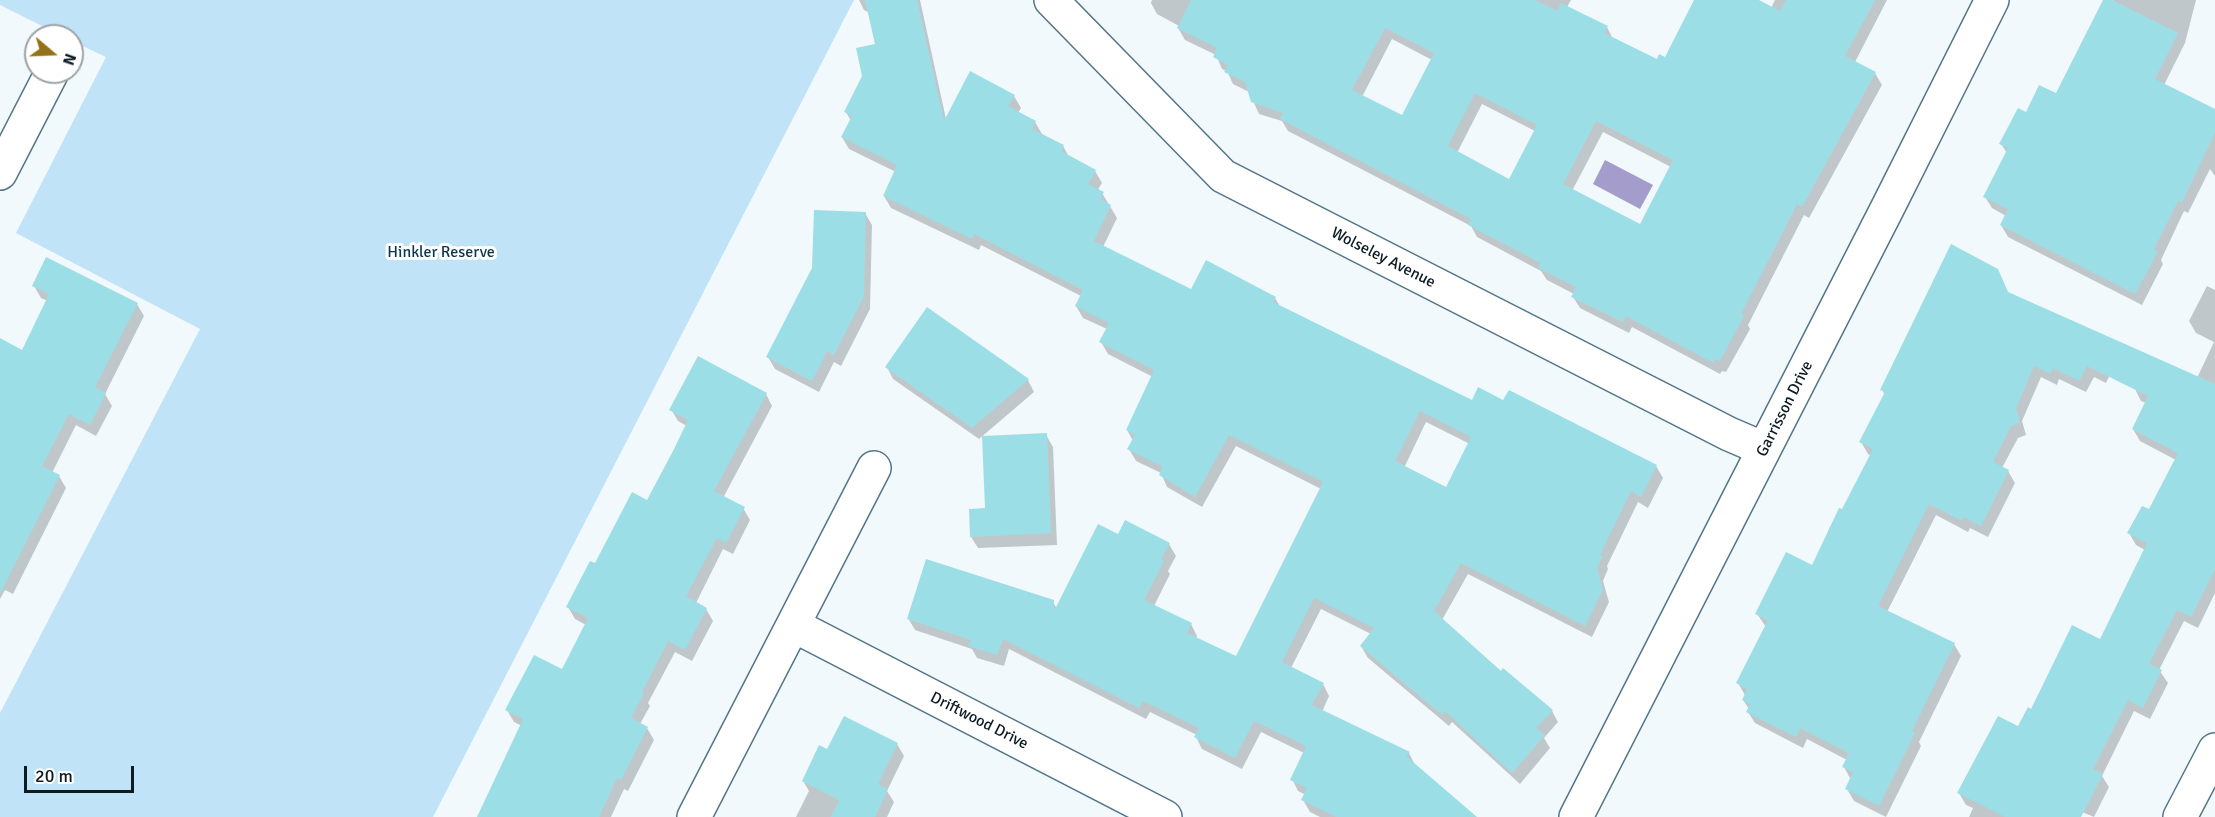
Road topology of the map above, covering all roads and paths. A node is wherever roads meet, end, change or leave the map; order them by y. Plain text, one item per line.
1 (1051, 0) edge
2 (1992, 0) edge
3 (46, 84) edge
4 (0, 172) edge
5 (1764, 449) junction
6 (874, 468) dead end
7 (793, 625) junction
8 (2215, 750) edge
9 (694, 817) edge
10 (1165, 817) edge
11 (1576, 817) edge
12 (2180, 817) edge

1 - 5 street, Wolseley Avenue
2 - 5 street, Garrisson Drive
3 - 4 street
5 - 11 street, Garrisson Drive
6 - 7 street
7 - 9 street
7 - 10 street, Driftwood Drive
8 - 12 street

